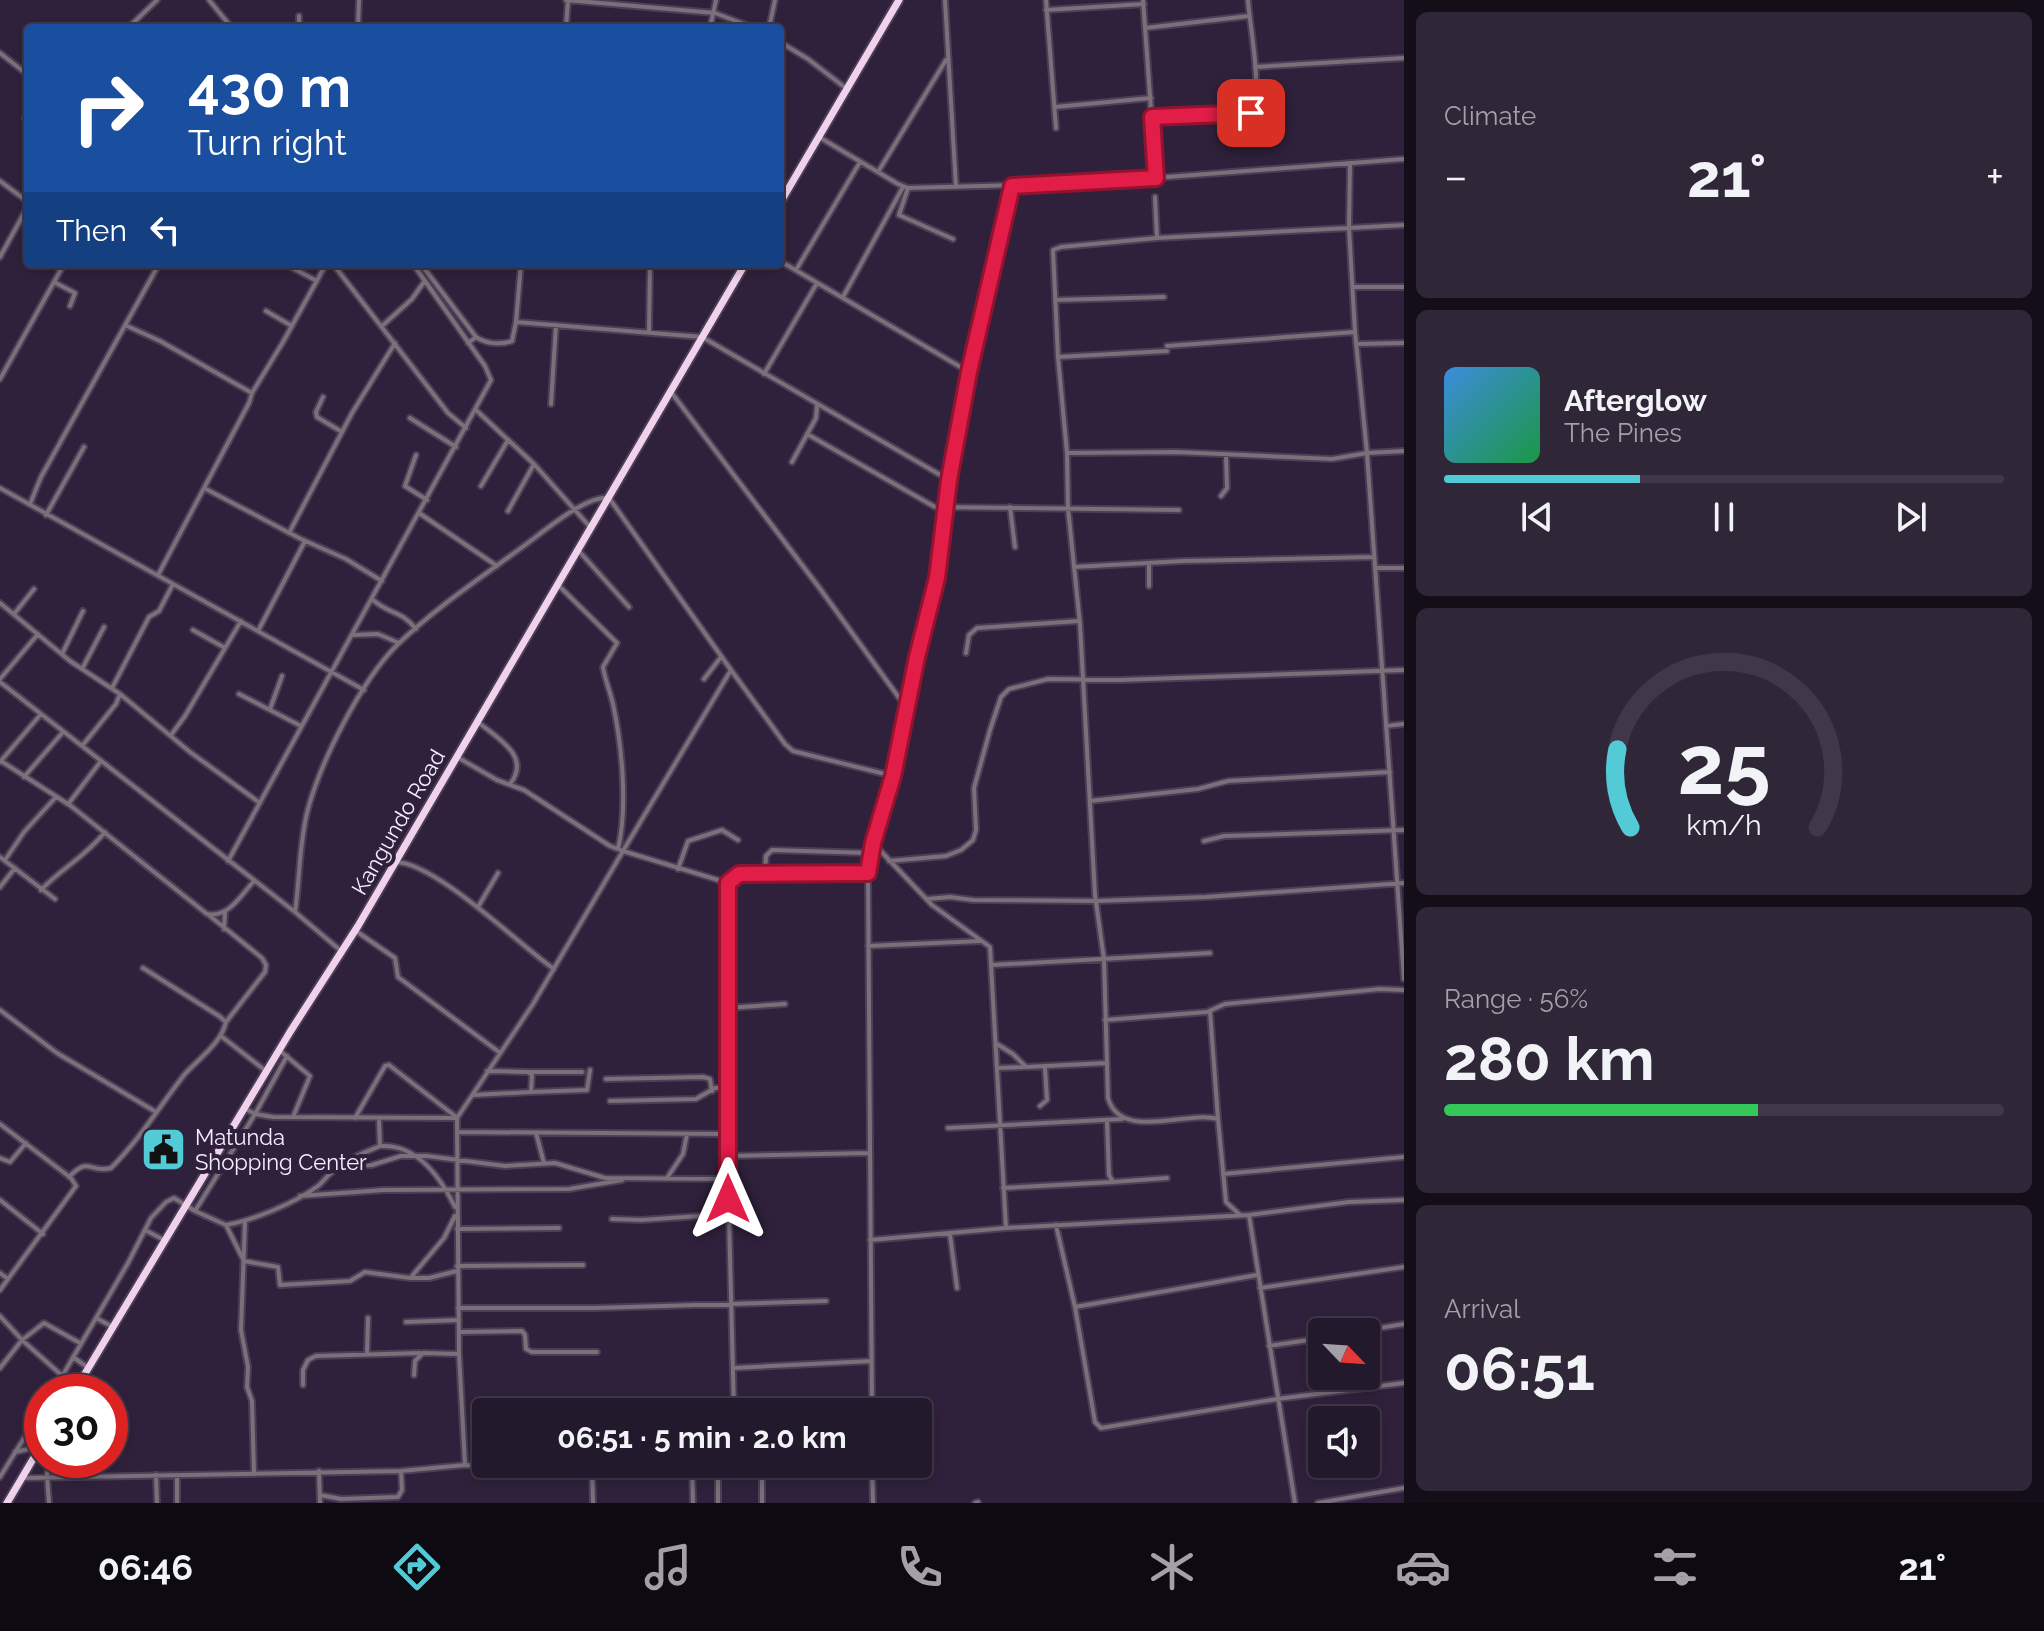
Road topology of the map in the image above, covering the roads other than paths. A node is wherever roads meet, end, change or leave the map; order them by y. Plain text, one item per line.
1 (157, 0) edge
2 (209, 0) edge
3 (359, 0) edge
4 (567, 0) edge
5 (716, 0) edge
6 (775, 0) edge
7 (899, 0) edge
8 (945, 0) edge
9 (1046, 0) edge
10 (1248, 0) edge
11 (1143, 2) edge
12 (632, 3) edge
13 (1046, 10) junction
14 (715, 13) junction
15 (299, 16) dead end
16 (1249, 16) junction
17 (132, 24) edge
18 (229, 24) edge
19 (299, 24) edge
20 (358, 24) edge
21 (566, 24) edge
22 (711, 24) edge
23 (744, 24) edge
24 (770, 24) edge
25 (1145, 28) junction
26 (784, 44) edge
27 (0, 53) edge
28 (947, 58) junction
29 (1404, 58) edge
30 (1255, 67) junction
31 (24, 72) edge
32 (847, 89) junction
33 (1151, 98) junction
34 (1055, 107) junction
35 (1152, 117) junction
36 (1056, 128) dead end
37 (819, 137) junction
38 (1404, 159) edge
39 (860, 162) junction
40 (1350, 163) junction
41 (878, 173) junction
42 (1156, 178) junction
43 (0, 181) edge
44 (1012, 186) junction
45 (906, 187) junction
46 (956, 187) junction
47 (784, 196) edge
48 (1155, 197) dead end
49 (24, 201) edge
50 (24, 212) edge
51 (1404, 225) edge
52 (1349, 228) junction
53 (1157, 238) junction
54 (953, 239) dead end
55 (0, 257) edge
56 (784, 263) edge
57 (62, 268) edge
58 (157, 268) edge
59 (293, 268) edge
60 (324, 268) edge
61 (336, 268) edge
62 (416, 268) edge
63 (424, 268) edge
64 (428, 268) edge
65 (521, 268) edge
66 (650, 268) edge
67 (743, 268) edge
68 (796, 270) junction
69 (427, 273) junction
70 (317, 281) junction
71 (425, 281) junction
72 (54, 282) junction
73 (817, 283) junction
74 (1353, 287) junction
75 (1404, 287) edge
76 (843, 297) junction
77 (1164, 297) dead end
78 (1055, 300) junction
79 (70, 306) dead end
80 (266, 311) dead end
81 (516, 322) junction
82 (125, 325) junction
83 (556, 325) junction
84 (292, 326) junction
85 (382, 326) junction
86 (649, 332) junction
87 (1355, 332) junction
88 (476, 337) junction
89 (702, 337) junction
90 (395, 343) junction
91 (468, 343) junction
92 (1404, 343) edge
93 (1356, 344) junction
94 (1058, 357) junction
95 (969, 372) junction
96 (764, 374) junction
97 (0, 379) edge
98 (670, 391) junction
99 (252, 393) junction
100 (323, 397) dead end
101 (551, 404) dead end
102 (816, 404) junction
103 (476, 410) junction
104 (410, 418) dead end
105 (466, 428) junction
106 (342, 432) junction
107 (807, 434) junction
108 (508, 440) junction
109 (84, 447) dead end
110 (456, 447) junction
111 (1404, 451) edge
112 (1067, 453) junction
113 (1367, 453) junction
114 (416, 455) dead end
115 (1226, 455) junction
116 (792, 462) dead end
117 (534, 464) junction
118 (949, 480) junction
119 (481, 486) dead end
120 (0, 488) edge
121 (204, 488) junction
122 (1221, 496) dead end
123 (609, 498) junction
124 (427, 500) junction
125 (30, 504) junction
126 (1010, 507) junction
127 (947, 508) junction
128 (1068, 508) junction
129 (576, 510) junction
130 (1179, 510) dead end
131 (508, 511) dead end
132 (419, 513) junction
133 (46, 515) junction
134 (591, 528) junction
135 (289, 533) junction
136 (305, 541) junction
137 (1015, 547) dead end
138 (578, 550) junction
139 (1374, 557) junction
140 (1149, 563) junction
141 (497, 566) junction
142 (1074, 567) junction
143 (1375, 568) junction
144 (1404, 568) edge
145 (158, 576) junction
146 (382, 581) junction
147 (173, 584) junction
148 (557, 584) junction
149 (1149, 586) dead end
150 (34, 589) dead end
151 (372, 599) junction
152 (0, 603) edge
153 (629, 607) dead end
154 (83, 611) dead end
155 (14, 614) junction
156 (241, 621) junction
157 (1079, 621) junction
158 (104, 627) dead end
159 (416, 629) junction
160 (193, 630) dead end
161 (258, 631) junction
162 (38, 634) junction
163 (352, 635) junction
164 (399, 643) junction
165 (225, 648) junction
166 (966, 653) dead end
167 (62, 654) junction
168 (721, 657) junction
169 (82, 669) junction
170 (731, 670) junction
171 (1404, 670) edge
172 (1382, 671) junction
173 (331, 672) junction
174 (282, 676) dead end
175 (1082, 678) junction
176 (704, 679) dead end
177 (0, 680) edge
178 (112, 688) junction
179 (364, 690) junction
180 (120, 694) junction
181 (239, 694) dead end
182 (905, 707) junction
183 (270, 709) junction
184 (41, 714) junction
185 (478, 722) junction
186 (1404, 724) edge
187 (302, 726) junction
188 (1386, 726) junction
189 (63, 732) junction
190 (171, 735) junction
191 (82, 746) junction
192 (457, 757) junction
193 (0, 761) edge
194 (101, 761) junction
195 (1390, 772) junction
196 (893, 776) junction
197 (24, 777) junction
198 (509, 784) junction
199 (56, 797) junction
200 (1090, 801) junction
201 (260, 803) junction
202 (68, 804) junction
203 (1394, 830) junction
204 (1404, 830) edge
205 (105, 832) junction
206 (738, 840) dead end
207 (1204, 841) dead end
208 (873, 843) junction
209 (620, 850) junction
210 (870, 853) junction
211 (2, 858) edge
212 (228, 861) junction
213 (889, 861) junction
214 (394, 862) junction
215 (15, 868) junction
216 (678, 869) junction
217 (498, 873) dead end
218 (765, 873) junction
219 (868, 873) junction
220 (254, 881) junction
221 (728, 883) junction
222 (1401, 883) edge
223 (0, 887) edge
224 (41, 890) junction
225 (55, 899) dead end
226 (926, 899) junction
227 (1097, 901) junction
228 (478, 907) junction
229 (225, 912) junction
230 (295, 912) junction
231 (207, 914) junction
232 (224, 929) junction
233 (354, 930) junction
234 (982, 941) junction
235 (868, 946) junction
236 (342, 951) junction
237 (1210, 953) dead end
238 (1104, 959) junction
239 (992, 965) junction
240 (143, 968) dead end
241 (554, 969) junction
242 (1404, 979) edge
243 (1404, 990) edge
244 (785, 1004) dead end
245 (728, 1008) junction
246 (0, 1010) edge
247 (1210, 1011) junction
248 (1105, 1020) junction
249 (226, 1022) junction
250 (221, 1036) junction
251 (996, 1043) junction
252 (279, 1050) junction
253 (499, 1052) junction
254 (287, 1056) junction
255 (1106, 1063) junction
256 (1026, 1067) junction
257 (997, 1068) junction
258 (1045, 1068) junction
259 (590, 1070) dead end
260 (266, 1071) junction
261 (487, 1071) junction
262 (530, 1072) junction
263 (582, 1072) dead end
264 (606, 1079) dead end
265 (729, 1088) junction
266 (712, 1091) junction
267 (531, 1092) junction
268 (472, 1095) junction
269 (610, 1101) dead end
270 (1040, 1106) dead end
271 (244, 1108) junction
272 (156, 1112) junction
273 (255, 1114) junction
274 (293, 1117) junction
275 (355, 1118) junction
276 (457, 1118) junction
277 (379, 1119) junction
278 (1124, 1119) junction
279 (1218, 1119) junction
280 (1107, 1121) junction
281 (1000, 1123) junction
282 (0, 1124) edge
283 (948, 1128) dead end
284 (458, 1132) junction
285 (536, 1133) junction
286 (687, 1134) junction
287 (728, 1134) junction
288 (26, 1143) junction
289 (380, 1146) junction
290 (869, 1153) junction
291 (417, 1156) junction
292 (728, 1156) junction
293 (1404, 1157) edge
294 (0, 1158) edge
295 (459, 1160) junction
296 (544, 1163) junction
297 (338, 1167) junction
298 (1223, 1174) junction
299 (69, 1177) junction
300 (1167, 1178) dead end
301 (628, 1179) junction
302 (667, 1179) junction
303 (728, 1179) junction
304 (1113, 1182) junction
305 (1003, 1188) junction
306 (447, 1190) junction
307 (458, 1191) junction
308 (300, 1196) junction
309 (0, 1200) edge
310 (1404, 1200) edge
311 (185, 1206) junction
312 (195, 1211) junction
313 (457, 1211) junction
314 (729, 1214) junction
315 (1240, 1215) junction
316 (1249, 1215) junction
317 (612, 1219) dead end
318 (245, 1221) junction
319 (226, 1225) junction
320 (1056, 1225) junction
321 (559, 1228) dead end
322 (1006, 1228) junction
323 (457, 1229) junction
324 (145, 1230) junction
325 (43, 1234) junction
326 (950, 1234) junction
327 (164, 1240) junction
328 (870, 1240) junction
329 (244, 1261) junction
330 (583, 1265) dead end
331 (1404, 1267) edge
332 (458, 1268) junction
333 (0, 1273) edge
334 (1258, 1275) junction
335 (410, 1278) junction
336 (8, 1279) junction
337 (957, 1288) dead end
338 (1260, 1288) junction
339 (0, 1290) edge
340 (826, 1301) dead end
341 (732, 1305) junction
342 (1075, 1307) junction
343 (458, 1308) junction
344 (0, 1316) edge
345 (96, 1318) junction
346 (368, 1318) dead end
347 (459, 1320) junction
348 (406, 1322) dead end
349 (1404, 1324) edge
350 (113, 1327) junction
351 (1380, 1328) edge
352 (460, 1332) junction
353 (22, 1340) junction
354 (1308, 1340) edge
355 (80, 1343) junction
356 (1268, 1346) junction
357 (597, 1352) dead end
358 (423, 1353) junction
359 (367, 1354) junction
360 (459, 1354) junction
361 (73, 1357) junction
362 (871, 1361) junction
363 (0, 1368) edge
364 (89, 1368) junction
365 (733, 1368) junction
366 (62, 1374) edge
367 (64, 1374) edge
368 (85, 1374) edge
369 (414, 1375) dead end
370 (1404, 1383) edge
371 (303, 1385) dead end
372 (734, 1398) edge
373 (872, 1398) edge
374 (1277, 1399) junction
375 (24, 1438) edge
376 (24, 1450) edge
377 (15, 1452) junction
378 (465, 1465) junction
379 (472, 1465) edge
380 (319, 1471) junction
381 (401, 1471) junction
382 (254, 1473) junction
383 (128, 1475) edge
384 (156, 1475) junction
385 (177, 1475) junction
386 (0, 1477) edge
387 (23, 1478) edge
388 (47, 1478) edge
389 (592, 1478) edge
390 (692, 1478) edge
391 (718, 1478) edge
392 (762, 1478) edge
393 (872, 1478) edge
394 (1404, 1488) edge
395 (320, 1495) junction
396 (7, 1503) edge
397 (49, 1503) edge
398 (157, 1503) edge
399 (177, 1503) edge
400 (320, 1503) edge
401 (593, 1503) edge
402 (693, 1503) edge
403 (718, 1503) edge
404 (762, 1503) edge
405 (873, 1503) edge
406 (1295, 1503) edge
407 (1318, 1503) edge

1 - 17 street
2 - 18 street
3 - 20 street
4 - 12 street
4 - 21 street
5 - 14 street
6 - 24 street
7 - 32 highway
8 - 28 street
9 - 13 street
10 - 16 street
11 - 13 street
11 - 25 street
12 - 14 street
13 - 34 street
14 - 22 street
14 - 23 street
15 - 19 street
16 - 25 street
16 - 30 street
25 - 33 street
26 - 32 street
27 - 31 street
28 - 41 street
28 - 46 street
29 - 30 street
30 - 35 street
32 - 37 highway
33 - 34 street
33 - 35 street
34 - 36 street
35 - 42 street
37 - 39 street
37 - 47 highway
38 - 40 street
39 - 41 street
39 - 68 street
40 - 42 street
40 - 52 street
41 - 45 street
42 - 44 street
43 - 49 street
44 - 46 street
44 - 95 street
45 - 46 street
45 - 54 street
45 - 76 street
48 - 53 street
50 - 55 street
51 - 52 street
52 - 53 street
52 - 74 street
53 - 78 street
56 - 68 street
57 - 72 street
58 - 82 street
59 - 70 street
60 - 70 street
61 - 85 street
62 - 71 street
63 - 69 street
64 - 69 street
65 - 81 street
66 - 86 street
67 - 89 highway, Kangundo Road
68 - 73 street
69 - 71 street
69 - 88 street
70 - 84 street
71 - 85 street
71 - 91 street
72 - 79 street
72 - 97 street
73 - 76 street
73 - 96 street
74 - 75 street
74 - 87 street
76 - 95 street
77 - 78 street
78 - 94 street
80 - 84 street
81 - 83 street
81 - 88 street
82 - 99 street
82 - 125 street
83 - 86 street
83 - 101 street
84 - 99 street
85 - 90 street
86 - 89 street
87 - 93 street
87 - 94 street
88 - 91 street
89 - 96 street
89 - 98 highway, Kangundo Road
90 - 105 street
90 - 106 street
91 - 103 street
92 - 93 street
93 - 113 street
94 - 112 street
95 - 118 street
96 - 102 street
98 - 123 highway, Kangundo Road
98 - 182 street
99 - 121 street
100 - 106 street
102 - 107 street
102 - 118 street
103 - 105 street
103 - 108 street
104 - 110 street
105 - 110 street
106 - 135 street
107 - 116 street
107 - 127 street
108 - 117 street
108 - 119 street
109 - 133 street
110 - 124 street
111 - 113 street
112 - 115 street
112 - 128 street
113 - 115 street
113 - 139 street
114 - 124 street
115 - 122 street
117 - 129 street
117 - 131 street
118 - 127 street
120 - 125 street
121 - 135 street
121 - 145 street
123 - 129 street
123 - 134 highway, Kangundo Road
123 - 168 street
124 - 132 street
125 - 133 street
126 - 127 street
126 - 128 street
126 - 137 street
127 - 182 street
128 - 130 street
128 - 142 street
129 - 134 street
129 - 141 street
132 - 141 street
132 - 146 street
133 - 145 street
134 - 138 highway, Kangundo Road
135 - 136 street
136 - 146 street
136 - 161 street
138 - 148 highway, Kangundo Road
138 - 153 street
139 - 140 street
139 - 143 street
140 - 142 street
140 - 149 street
141 - 159 street
142 - 157 street
143 - 144 street
143 - 172 street
145 - 147 street
146 - 151 street
147 - 156 street
147 - 178 street
148 - 185 highway, Kangundo Road
148 - 209 street
150 - 155 street
151 - 159 street
151 - 163 street
152 - 155 street
154 - 167 street
155 - 162 street
156 - 161 street
156 - 165 street
157 - 166 street
157 - 175 street
158 - 169 street
159 - 164 street
160 - 165 street
161 - 173 street
162 - 167 street
162 - 177 street
163 - 164 street
163 - 173 street
164 - 179 street
165 - 190 street
167 - 169 street
168 - 170 street
168 - 176 street
169 - 178 street
170 - 196 street
170 - 209 street
171 - 172 street
172 - 175 street
172 - 188 street
173 - 179 street
173 - 187 street
174 - 183 street
175 - 200 street
175 - 213 street
177 - 184 street
178 - 180 street
179 - 230 street
180 - 190 street
180 - 191 street
181 - 183 street
182 - 196 street
183 - 187 street
184 - 189 street
184 - 193 street
185 - 192 highway, Kangundo Road
185 - 198 street
186 - 188 street
187 - 201 street
188 - 195 street
189 - 191 street
189 - 197 street
190 - 201 street
191 - 194 street
192 - 198 street
192 - 214 highway, Kangundo Road
193 - 197 street
194 - 202 street
194 - 212 street
195 - 200 street
195 - 203 street
196 - 208 street
197 - 199 street
198 - 209 street
199 - 202 street
199 - 211 street
200 - 227 street
201 - 212 street
202 - 205 street
203 - 204 street
203 - 207 street
203 - 222 street
205 - 224 street
205 - 231 street
206 - 216 street
208 - 210 street
208 - 213 street
209 - 216 street
209 - 241 street
210 - 218 street
210 - 219 street
211 - 215 street
212 - 220 street
213 - 226 street
214 - 228 street
214 - 233 highway, Kangundo Road
215 - 223 street
215 - 224 street
216 - 221 street
217 - 228 street
218 - 219 street
218 - 221 street
219 - 235 street
220 - 229 street
220 - 230 street
221 - 245 street
222 - 227 street
222 - 242 street
224 - 225 street
226 - 227 street
226 - 234 street
227 - 238 street
228 - 241 street
229 - 231 street
229 - 232 street
230 - 236 street
231 - 232 street
232 - 249 street
233 - 236 highway, Kangundo Road
233 - 253 street
234 - 235 street
234 - 239 street
235 - 290 street
236 - 252 highway, Kangundo Road
237 - 238 street
238 - 239 street
238 - 248 street
239 - 251 street
240 - 249 street
241 - 253 street
243 - 247 street
244 - 245 street
245 - 265 street
246 - 272 street
247 - 248 street
247 - 279 street
248 - 255 street
249 - 250 street
250 - 260 street
250 - 272 street
251 - 256 street
251 - 257 street
252 - 254 street
252 - 260 highway, Kangundo Road
253 - 261 street
254 - 273 street
254 - 274 street
255 - 258 street
255 - 278 street
256 - 257 street
256 - 258 street
257 - 281 street
258 - 270 street
259 - 267 street
260 - 271 highway, Kangundo Road
261 - 262 street
261 - 268 street
262 - 263 street
262 - 267 street
264 - 266 street
265 - 266 street
265 - 287 street
266 - 269 street
267 - 268 street
268 - 276 street
271 - 273 street
271 - 311 highway, Kangundo Road
272 - 299 street
273 - 274 street
273 - 312 street
274 - 275 street
275 - 276 street
275 - 277 street
276 - 277 street
276 - 284 street
277 - 289 street
278 - 279 street
278 - 280 street
279 - 298 street
280 - 281 street
280 - 304 street
281 - 283 street
281 - 305 street
282 - 288 street
284 - 285 street
284 - 295 street
285 - 286 street
285 - 296 street
286 - 287 street
286 - 302 street
287 - 292 street
288 - 294 street
288 - 299 street
289 - 291 street
289 - 297 street
290 - 292 street
290 - 328 street
291 - 295 street
291 - 297 street
291 - 306 street
292 - 303 street
293 - 298 street
295 - 296 street
295 - 307 street
296 - 301 street
297 - 308 street
298 - 315 street
299 - 325 street
300 - 304 street
301 - 302 street
301 - 307 street
302 - 303 street
303 - 314 street
304 - 305 street
305 - 322 street
306 - 307 street
306 - 308 street
306 - 313 street
307 - 313 street
308 - 318 street
309 - 325 street
310 - 316 street
311 - 312 street
311 - 324 street
311 - 327 highway, Kangundo Road
312 - 319 street
313 - 323 street
313 - 335 street
314 - 317 street
314 - 341 street
315 - 316 street
315 - 320 street
316 - 334 street
318 - 319 street
318 - 329 street
319 - 329 street
320 - 322 street
320 - 342 street
321 - 323 street
322 - 326 street
323 - 332 street
324 - 327 street
324 - 345 street
325 - 336 street
326 - 328 street
326 - 337 street
327 - 350 highway, Kangundo Road
328 - 362 street
329 - 335 street
329 - 382 street
330 - 332 street
331 - 338 street
332 - 335 street
332 - 343 street
333 - 336 street
334 - 338 street
334 - 342 street
336 - 339 street
338 - 356 street
340 - 341 street
341 - 343 street
341 - 365 street
342 - 374 street
343 - 347 street
344 - 353 street
345 - 350 street
345 - 355 street
346 - 359 street
347 - 348 street
347 - 352 street
349 - 351 street
350 - 364 highway, Kangundo Road
352 - 357 street
352 - 360 street
353 - 355 street
353 - 363 street
353 - 366 street
354 - 356 street
355 - 361 street
356 - 374 street
358 - 359 street
358 - 360 street
358 - 369 street
359 - 371 street
360 - 378 street
361 - 364 street
361 - 367 street
362 - 365 street
362 - 373 street
364 - 368 highway, Kangundo Road
365 - 372 street
370 - 374 street
374 - 406 street
375 - 377 street
376 - 377 street
377 - 386 street
378 - 379 street
378 - 381 street
380 - 381 street
380 - 382 street
380 - 395 street
381 - 395 street
382 - 385 street
383 - 384 street
384 - 385 street
384 - 398 street
385 - 399 street
387 - 396 highway
388 - 397 street
389 - 401 street
390 - 402 street
391 - 403 street
392 - 404 street
393 - 405 street
394 - 407 street
395 - 400 street

